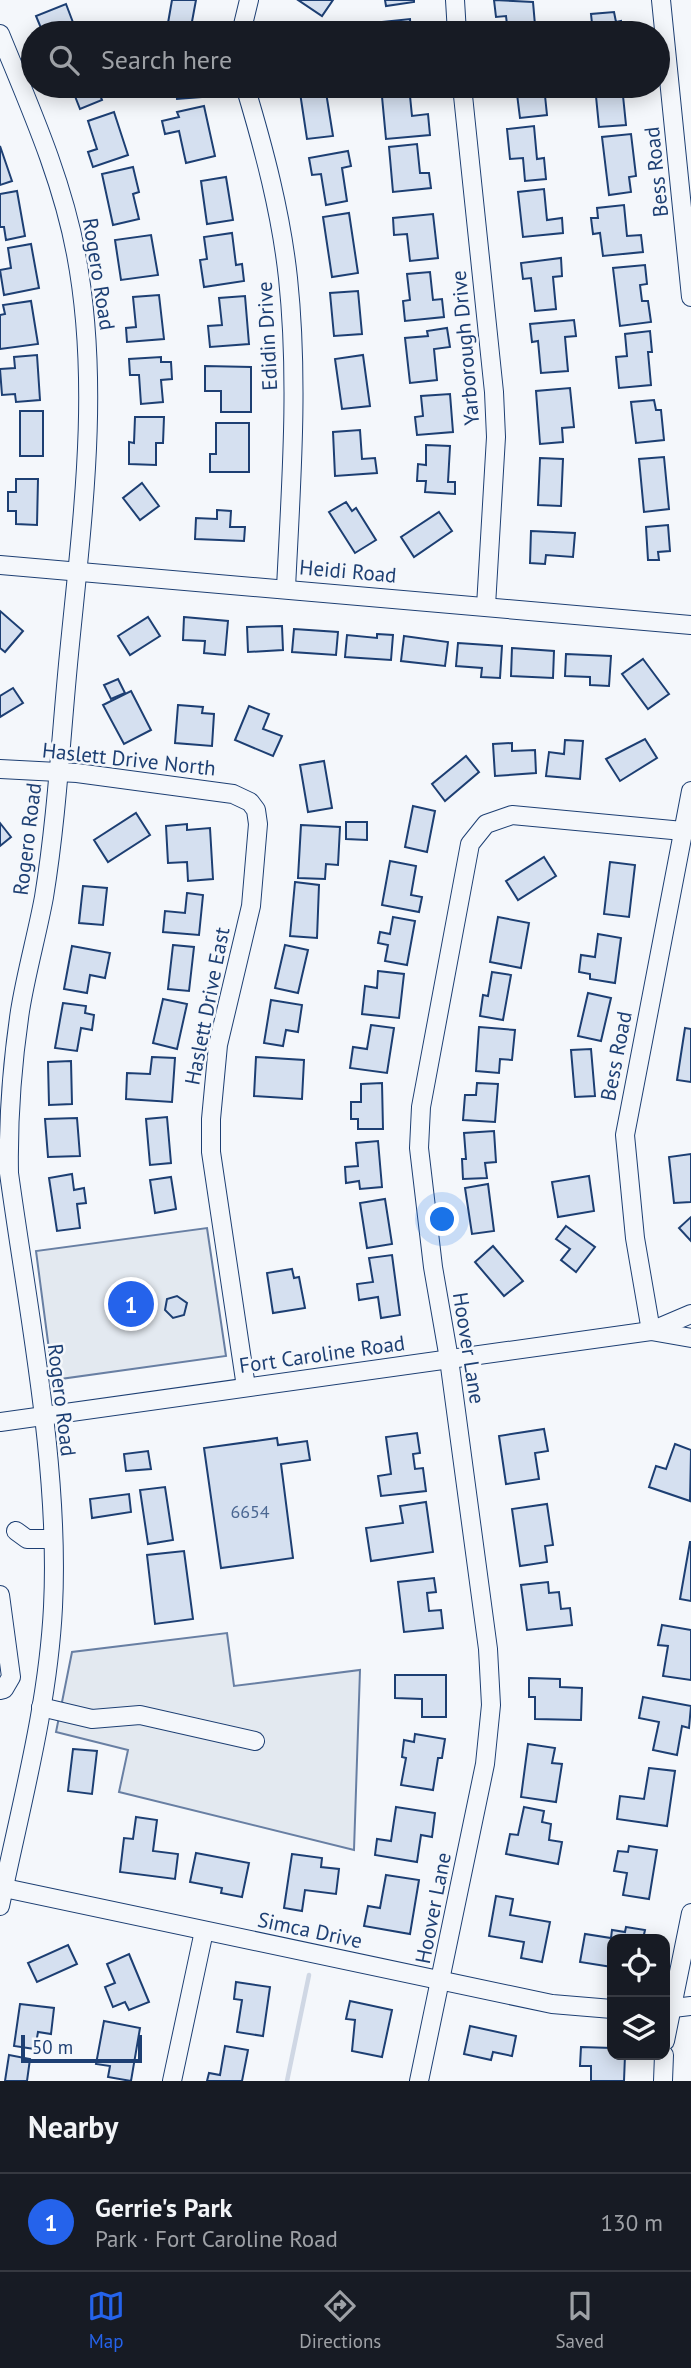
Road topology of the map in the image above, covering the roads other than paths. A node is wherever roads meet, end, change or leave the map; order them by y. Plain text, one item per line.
1 (249, 0) edge
2 (455, 0) edge
3 (661, 0) edge
4 (244, 21) edge
5 (456, 21) edge
6 (663, 21) edge
7 (0, 34) edge
8 (670, 89) edge
9 (21, 90) edge
10 (24, 98) edge
11 (248, 98) edge
12 (463, 98) edge
13 (691, 297) edge
14 (0, 565) edge
15 (77, 570) junction
16 (286, 588) junction
17 (486, 606) junction
18 (691, 625) edge
19 (0, 769) edge
20 (58, 772) junction
21 (691, 791) edge
22 (250, 802) joint
23 (684, 831) junction
24 (691, 1314) edge
25 (651, 1331) junction
26 (691, 1338) edge
27 (449, 1359) junction
28 (246, 1387) junction
29 (42, 1416) junction
30 (0, 1422) edge
31 (16, 1531) dead end
32 (53, 1539) junction
33 (0, 1595) edge
34 (0, 1690) edge
35 (41, 1707) junction
36 (255, 1741) dead end
37 (1, 1894) edge
38 (691, 1913) edge
39 (204, 1931) junction
40 (441, 1981) junction
41 (670, 2001) edge
42 (691, 2006) edge
43 (607, 2009) edge
44 (670, 2009) edge
45 (664, 2060) edge
46 (172, 2081) edge
47 (419, 2081) edge
48 (663, 2081) edge

1 - 4 street
2 - 5 street
3 - 6 street, Bess Road
7 - 9 street, Rogero Road
8 - 13 street, Bess Road
10 - 15 street, Rogero Road
11 - 16 street, Edidin Drive
12 - 17 street, Yarborough Drive
14 - 15 street, Heidi Road
15 - 16 street, Heidi Road
15 - 20 street, Rogero Road
16 - 17 street, Heidi Road
17 - 18 street, Heidi Road
19 - 20 street, Haslett Drive North
20 - 22 street, Haslett Drive North
20 - 29 street, Rogero Road
21 - 23 street, Bess Road
22 - 28 street, Haslett Drive East
23 - 25 street, Bess Road
23 - 27 street, Hoover Lane
24 - 25 street, Fort Caroline Road
25 - 26 street, Fort Caroline Road
25 - 27 street, Fort Caroline Road
27 - 28 street, Fort Caroline Road
27 - 40 street, Hoover Lane
28 - 29 street, Fort Caroline Road
29 - 30 street, Fort Caroline Road
29 - 32 street, Rogero Road
31 - 32 street
32 - 35 street, Rogero Road
33 - 34 street
35 - 36 street
35 - 37 street, Rogero Road
37 - 39 street, Simca Drive
38 - 41 street
39 - 40 street, Simca Drive
39 - 46 street
40 - 43 street, Simca Drive
40 - 47 street, Hoover Lane
42 - 44 street
45 - 48 street

